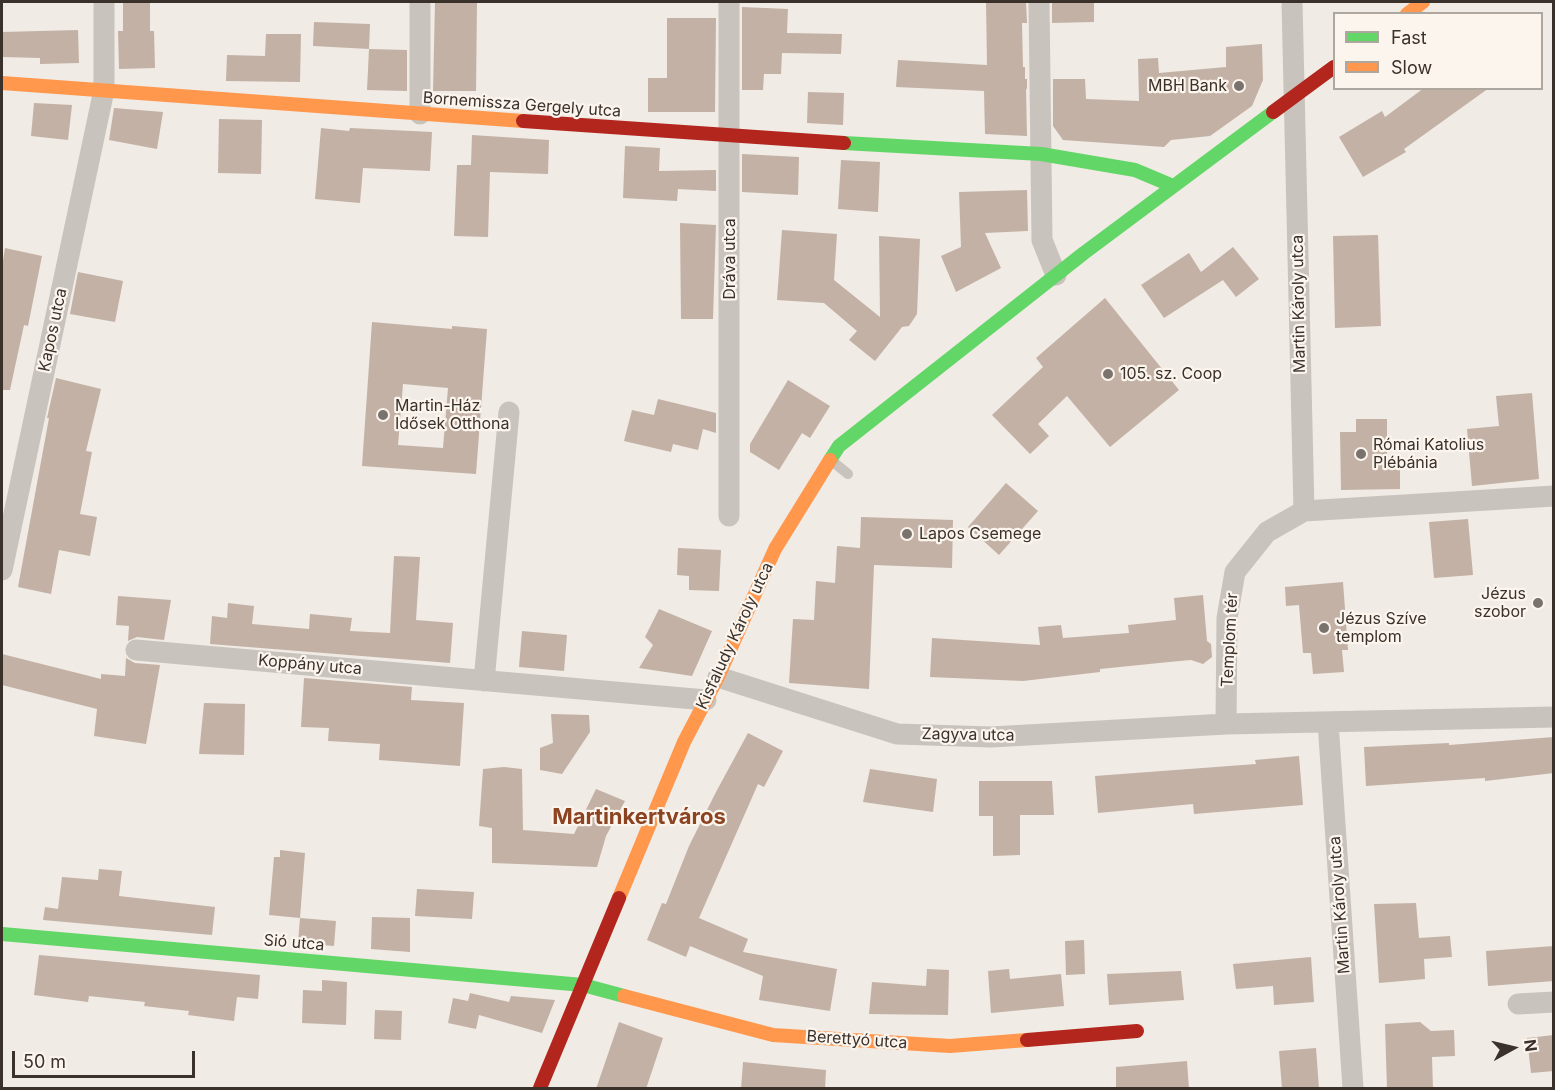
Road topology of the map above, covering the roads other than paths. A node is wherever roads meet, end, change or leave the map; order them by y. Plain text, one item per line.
1 (104, 2) edge
2 (420, 2) edge
3 (729, 2) edge
4 (1039, 2) edge
5 (1292, 2) edge
6 (1423, 2) edge
7 (1410, 12) edge
8 (1333, 68) edge
9 (2, 83) edge
10 (104, 90) junction
11 (1294, 97) junction
12 (420, 114) junction
13 (730, 136) junction
14 (1041, 154) junction
15 (1173, 186) junction
16 (1056, 275) junction
17 (508, 412) dead end
18 (830, 460) junction
19 (848, 474) dead end
20 (1554, 496) edge
21 (1304, 511) junction
22 (729, 516) dead end
23 (2, 570) edge
24 (136, 650) dead end
25 (718, 677) junction
26 (484, 681) junction
27 (706, 700) junction
28 (1554, 717) edge
29 (1328, 722) junction
30 (1226, 724) junction
31 (2, 934) edge
32 (583, 985) junction
33 (1554, 1002) edge
34 (1518, 1004) dead end
35 (1137, 1031) dead end
36 (540, 1089) edge
37 (1353, 1089) edge

1 - 10 street, Kapos utca
2 - 12 street
3 - 13 street, Dráva utca
4 - 14 street
5 - 11 street, Martin Károly utca
6 - 7 street
8 - 11 street, Kisfaludy Károly utca
9 - 10 street, Bornemissza Gergely utca
10 - 12 street, Bornemissza Gergely utca
10 - 23 street, Kapos utca
11 - 15 street, Kisfaludy Károly utca
11 - 21 street, Martin Károly utca
12 - 13 street, Bornemissza Gergely utca
13 - 14 street, Bornemissza Gergely utca
13 - 22 street, Dráva utca
14 - 15 street
14 - 16 street
15 - 16 street, Kisfaludy Károly utca
16 - 18 street, Kisfaludy Károly utca
17 - 26 street
18 - 19 lane
18 - 25 street, Kisfaludy Károly utca
20 - 21 street, Templom tér
21 - 30 street, Templom tér
24 - 26 street, Koppány utca
25 - 27 street, Kisfaludy Károly utca
25 - 30 street, Zagyva utca
26 - 27 street, Koppány utca
27 - 32 street, Kisfaludy Károly utca
28 - 29 street
29 - 30 street
29 - 37 street, Martin Károly utca
31 - 32 street, Sió utca
32 - 35 street, Berettyó utca
32 - 36 street, Kisfaludy Károly utca
33 - 34 street

